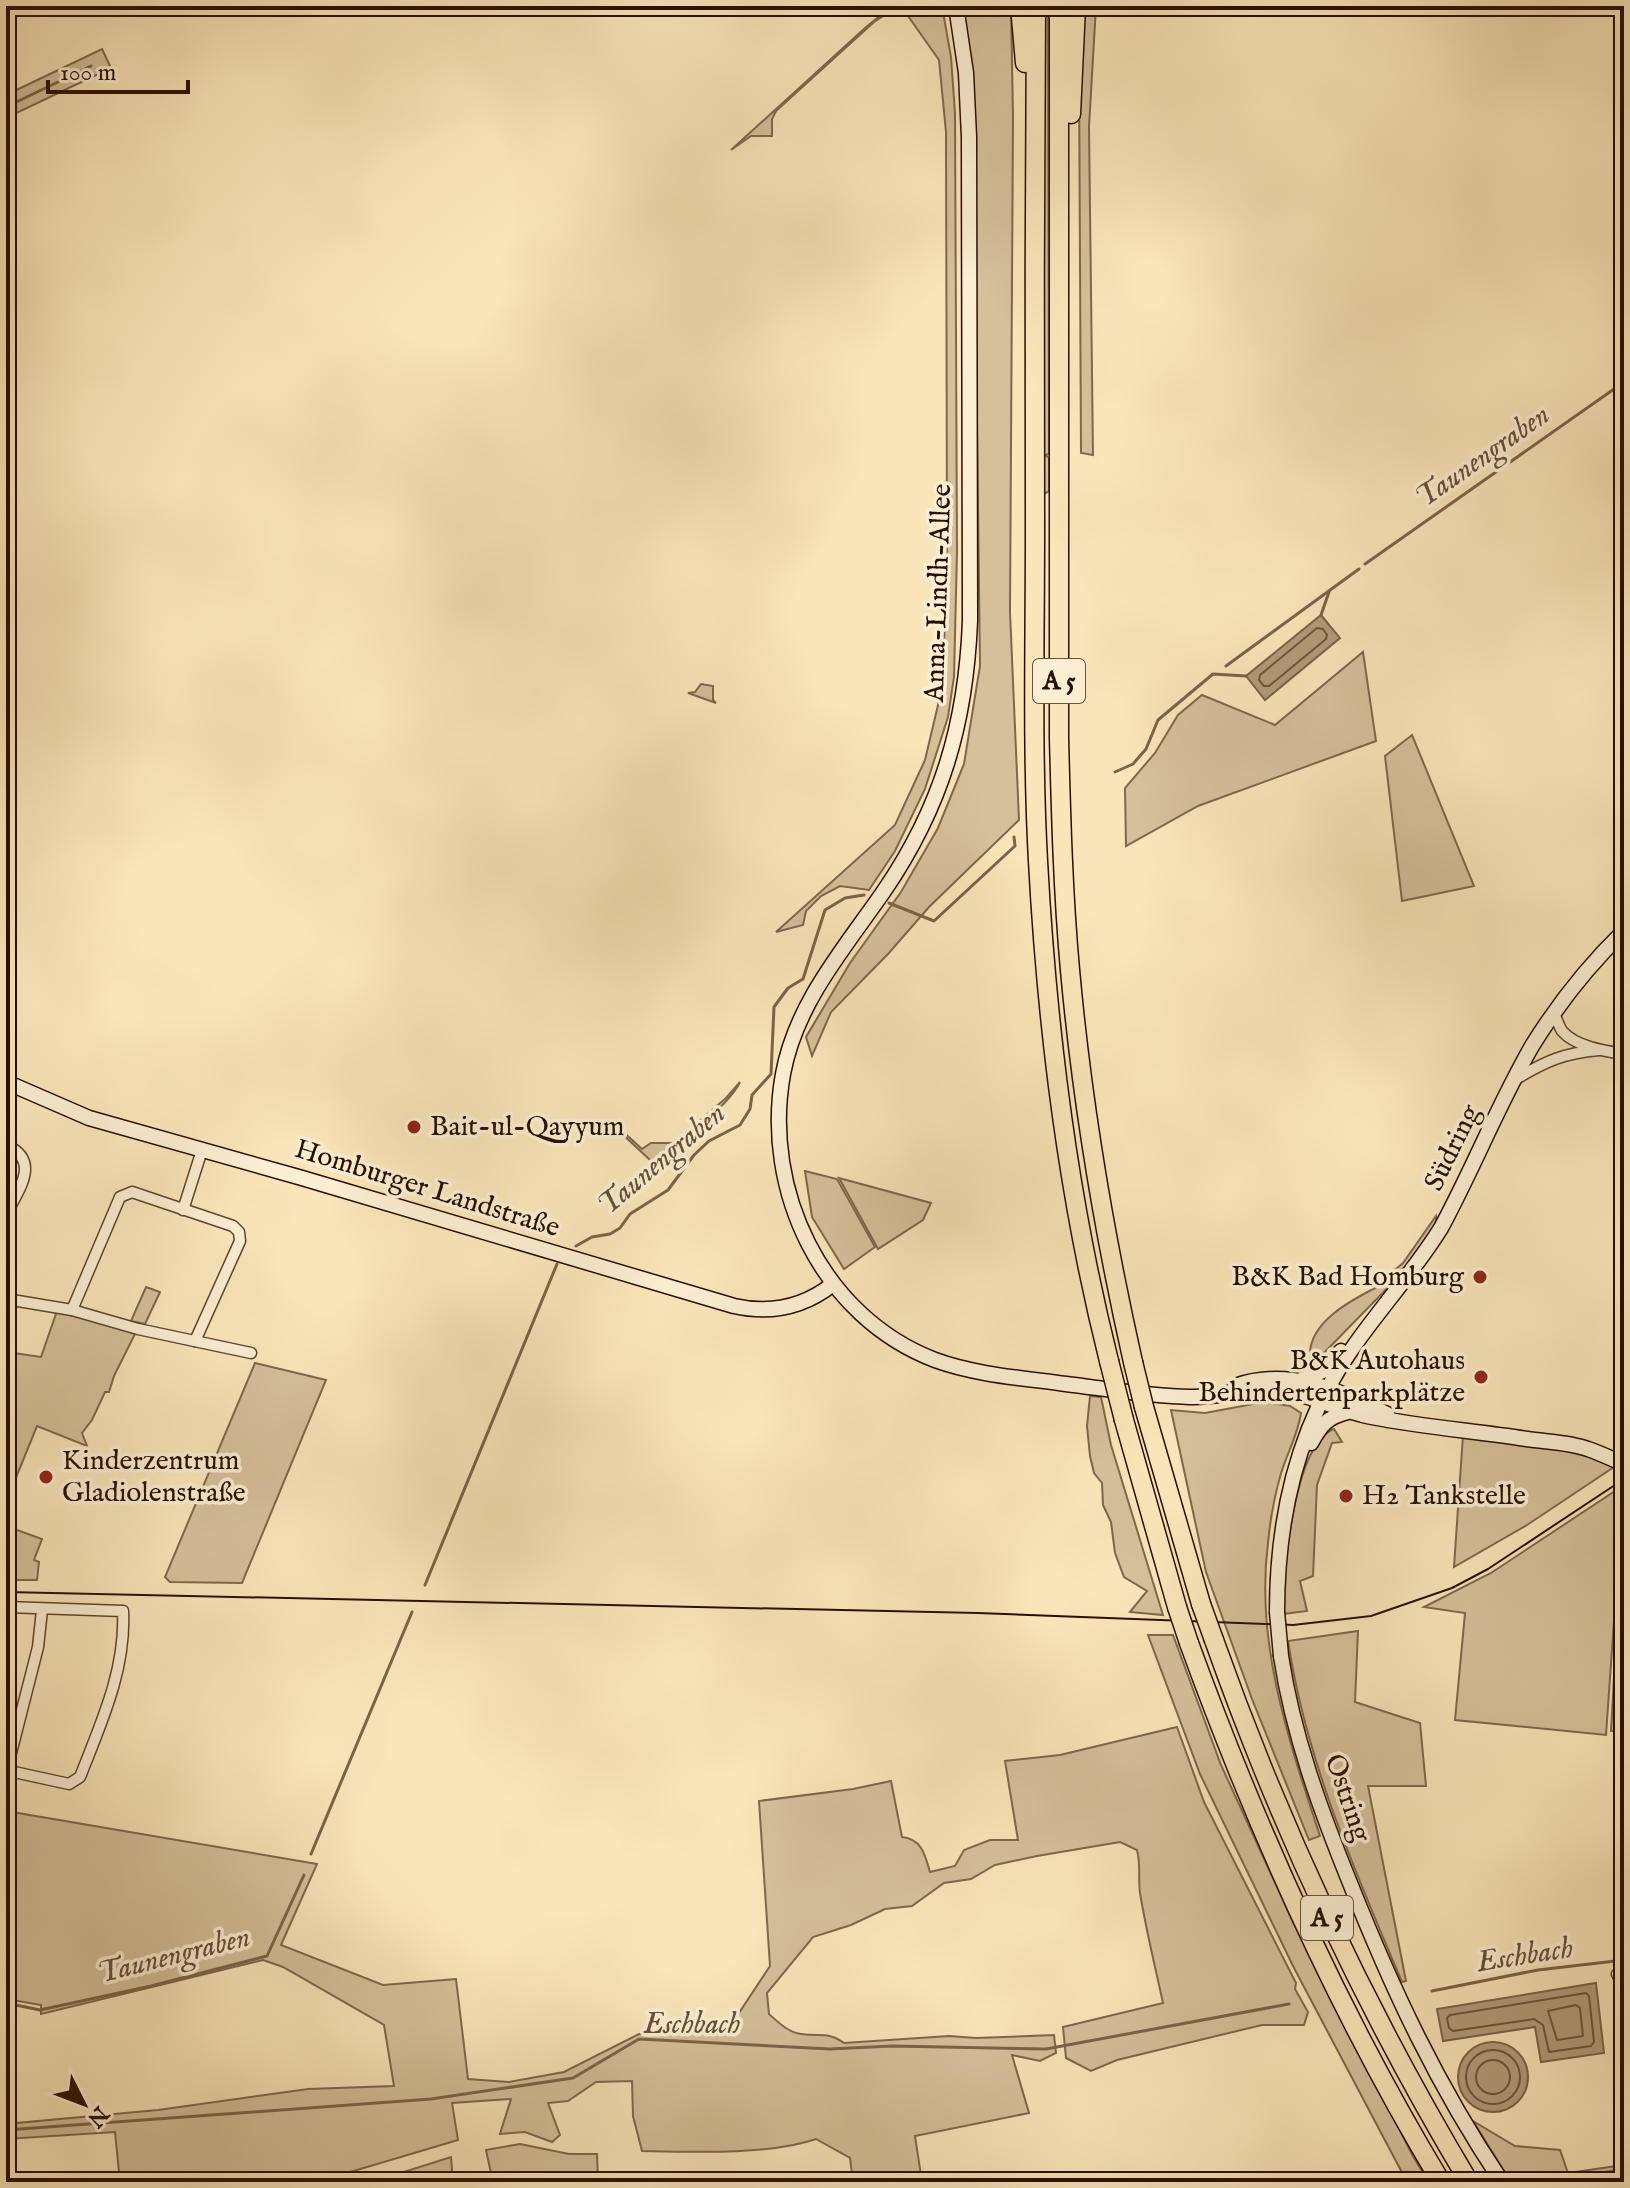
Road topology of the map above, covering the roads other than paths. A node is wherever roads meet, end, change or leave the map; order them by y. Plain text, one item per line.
1 (956, 6) edge
2 (1020, 6) edge
3 (1036, 6) edge
4 (1059, 6) edge
5 (1076, 12) edge
6 (1035, 158) junction
7 (1059, 208) junction
8 (1624, 931) edge
9 (1554, 1013) junction
10 (1599, 1050) junction
11 (1624, 1054) edge
12 (1515, 1080) junction
13 (6, 1082) edge
14 (6, 1145) edge
15 (202, 1150) junction
16 (183, 1210) junction
17 (6, 1215) edge
18 (833, 1284) junction
19 (6, 1299) edge
20 (1387, 1301) junction
21 (72, 1310) junction
22 (195, 1341) junction
23 (251, 1353) dead end
24 (1301, 1380) junction
25 (1324, 1395) junction
26 (1206, 1397) junction
27 (1348, 1412) junction
28 (1398, 1420) junction
29 (1624, 1464) edge
30 (1293, 1476) junction
31 (6, 1607) edge
32 (42, 1610) junction
33 (1617, 1974) dead end
34 (1624, 1986) edge
35 (301, 2182) edge
36 (337, 2182) edge
37 (1441, 2182) edge
38 (1469, 2182) edge
39 (1502, 2182) edge

1 - 18 main road, Anna-Lindh-Allee
2 - 6 highway
3 - 6 highway, A 5
4 - 7 highway, A 5
5 - 7 highway
6 - 37 highway, A 5, bridge
7 - 38 highway, A 5, bridge
8 - 9 main road, Südring
9 - 10 street
9 - 12 main road, Südring
10 - 11 street
10 - 12 street
12 - 20 main road, Südring
13 - 15 main road, Homburger Landstraße
14 - 17 street
15 - 16 street
15 - 18 main road, Homburger Landstraße
16 - 21 street
16 - 22 street
18 - 26 main road, Anna-Lindh-Allee
19 - 21 street
20 - 24 main road
20 - 25 main road, Südring
21 - 22 street
22 - 23 street
24 - 25 main road
24 - 26 main road
25 - 26 main road
25 - 27 main road
25 - 28 main road
25 - 30 main road, Ostring
27 - 28 main road
27 - 30 main road
28 - 29 main road
30 - 39 main road, Ostring, bridge
31 - 32 street
32 - 32 street
33 - 34 street
35 - 36 street

